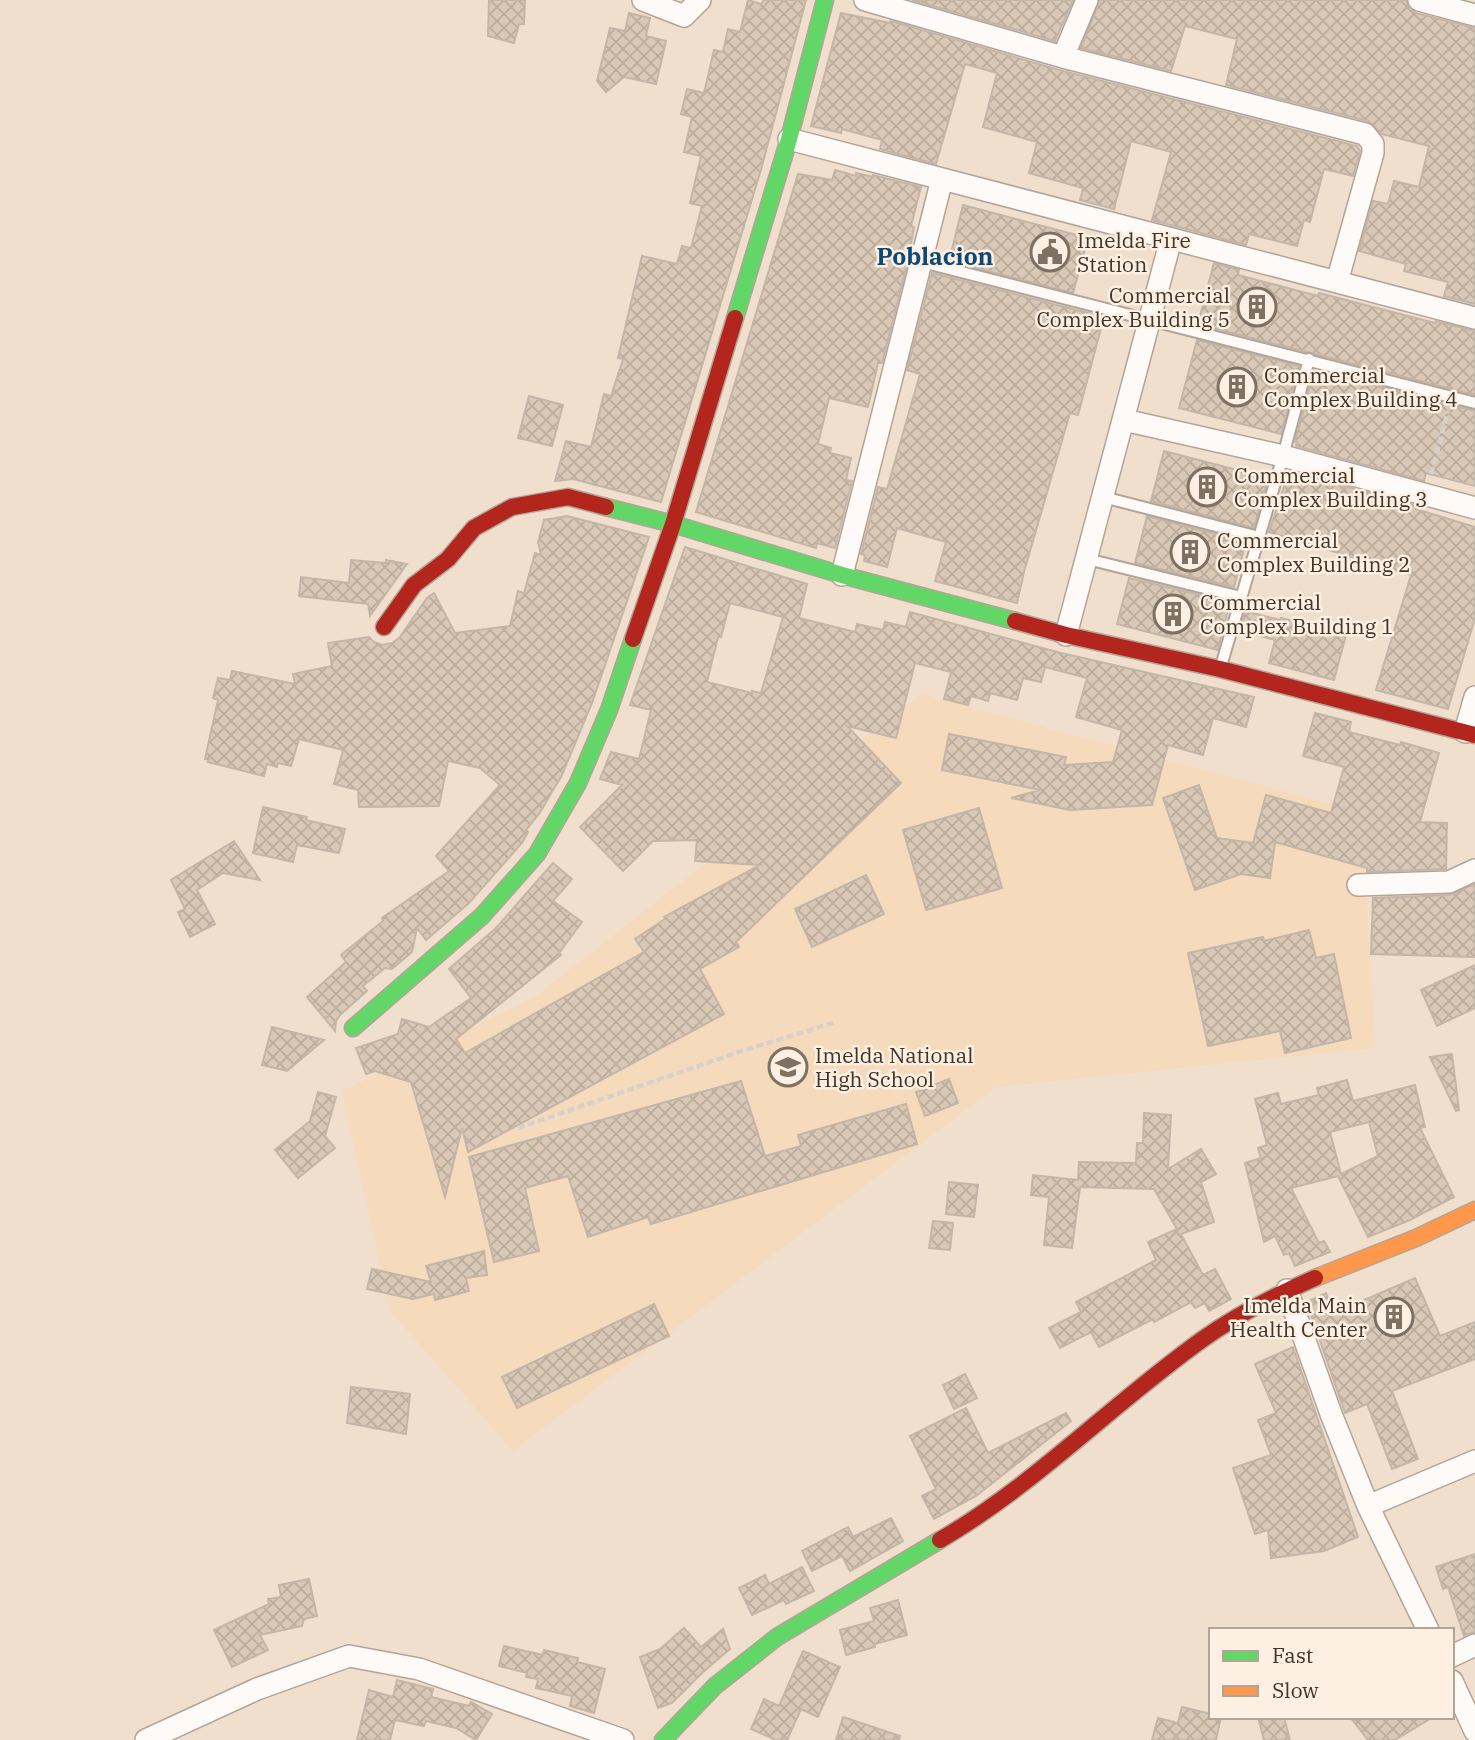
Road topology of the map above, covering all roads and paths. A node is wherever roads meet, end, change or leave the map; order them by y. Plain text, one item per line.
1 (643, 0) edge
2 (700, 0) edge
3 (825, 0) edge
4 (865, 0) edge
5 (1087, 0) edge
6 (1419, 0) edge
7 (1475, 15) edge
8 (1063, 57) junction
9 (789, 139) junction
10 (942, 179) junction
11 (1171, 239) junction
12 (922, 262) junction
13 (1337, 282) junction
14 (1475, 318) edge
15 (1151, 322) junction
16 (1308, 359) junction
17 (1451, 397) junction
18 (1475, 403) edge
19 (1124, 420) junction
20 (1283, 456) junction
21 (1426, 494) junction
22 (1103, 497) junction
23 (1475, 508) edge
24 (673, 524) junction
25 (1259, 537) junction
26 (1087, 559) junction
27 (842, 575) junction
28 (1241, 597) junction
29 (384, 627) dead end
30 (1066, 635) junction
31 (1220, 669) junction
32 (1475, 697) edge
33 (1470, 733) edge
34 (1475, 870) edge
35 (1358, 886) dead end
36 (836, 1021) dead end
37 (353, 1028) dead end
38 (518, 1128) dead end
39 (1475, 1210) edge
40 (1287, 1290) junction
41 (1475, 1461) edge
42 (1368, 1506) junction
43 (1427, 1628) edge
44 (1475, 1645) edge
45 (1454, 1655) edge
46 (1454, 1685) edge
47 (1475, 1731) edge
48 (146, 1740) edge
49 (623, 1740) edge
50 (663, 1740) edge

1 - 2 street
3 - 9 street
4 - 8 street
5 - 8 street
6 - 7 street
8 - 13 street
9 - 10 street
9 - 24 street
10 - 11 street
10 - 12 street
11 - 13 street
11 - 15 street
12 - 15 lane
12 - 27 street
13 - 14 street
15 - 16 lane
15 - 19 street
16 - 17 lane
16 - 20 lane
17 - 18 lane
17 - 21 path
19 - 20 street
19 - 22 street
20 - 21 street
20 - 25 lane
21 - 23 street
22 - 25 lane
22 - 26 street
24 - 27 street
24 - 29 street
24 - 37 street
25 - 28 lane
26 - 28 lane
26 - 30 street
27 - 30 street
28 - 31 lane
30 - 31 street
31 - 33 street
32 - 33 street
34 - 35 street
36 - 38 path
39 - 40 street
40 - 42 street
40 - 50 street
41 - 42 street
42 - 43 street
44 - 45 street
46 - 47 street
48 - 49 street

